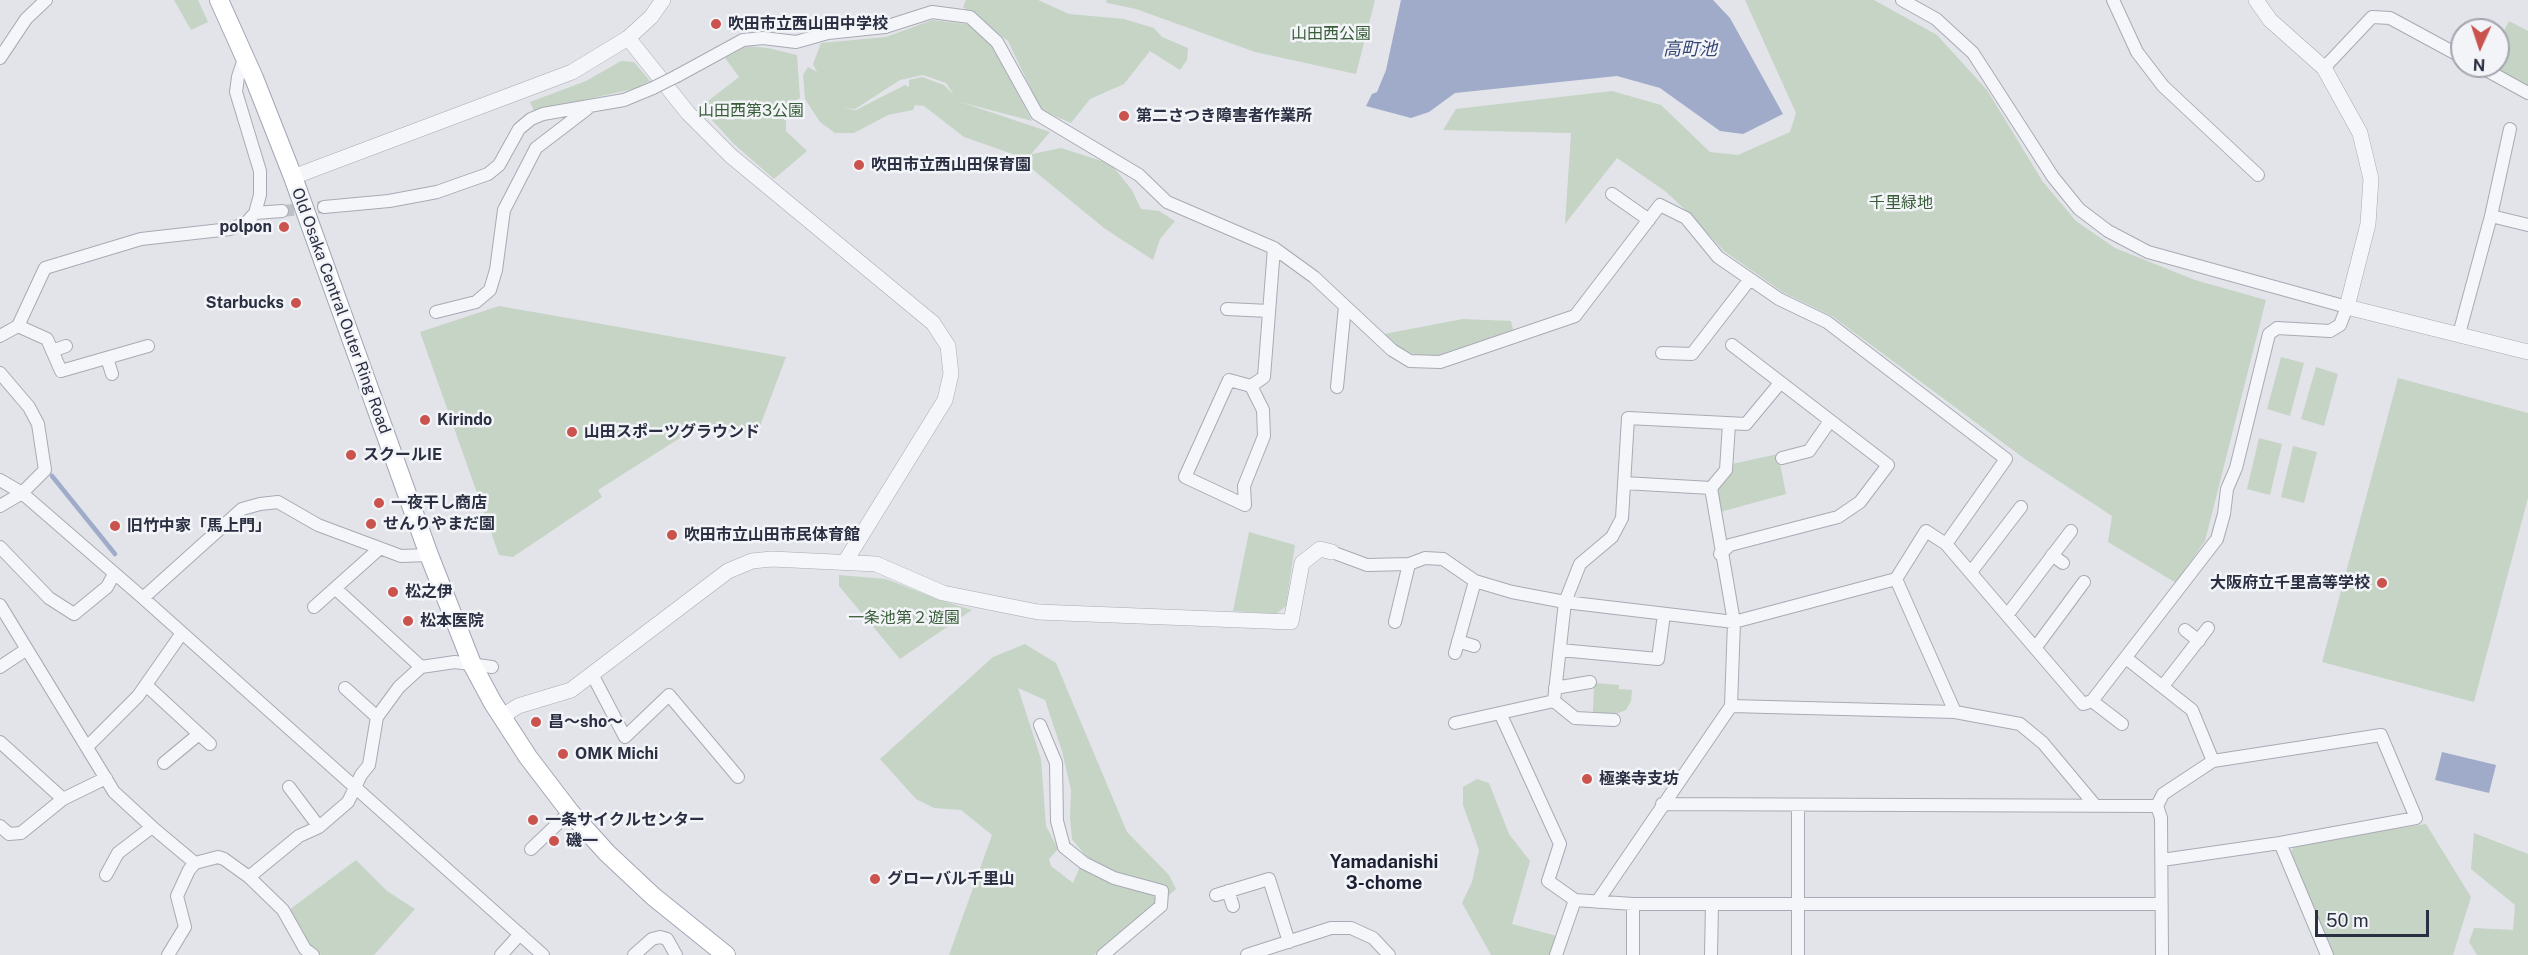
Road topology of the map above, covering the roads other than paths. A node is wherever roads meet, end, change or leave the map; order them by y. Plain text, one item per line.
1 (46, 0) edge
2 (219, 0) edge
3 (663, 0) edge
4 (1902, 0) edge
5 (2113, 0) edge
6 (2256, 0) edge
7 (628, 38) junction
8 (2450, 50) edge
9 (245, 56) junction
10 (0, 58) edge
11 (2324, 68) junction
12 (2501, 78) edge
13 (2528, 93) edge
14 (591, 107) junction
15 (2510, 129) dead end
16 (2258, 175) dead end
17 (293, 177) junction
18 (1612, 194) dead end
19 (324, 207) tunnel mouth
20 (282, 211) tunnel mouth
21 (255, 213) junction
22 (2491, 216) junction
23 (1648, 220) junction
24 (2528, 225) edge
25 (1274, 248) junction
26 (1750, 279) junction
27 (1345, 306) junction
28 (2347, 307) junction
29 (1227, 309) dead end
30 (1269, 311) junction
31 (436, 312) dead end
32 (18, 326) junction
33 (2459, 334) junction
34 (0, 336) edge
35 (1732, 345) dead end
36 (66, 346) dead end
37 (148, 346) dead end
38 (52, 351) junction
39 (2528, 352) edge
40 (1662, 353) dead end
41 (107, 358) junction
42 (0, 373) edge
43 (112, 374) dead end
44 (1780, 383) junction
45 (1251, 386) junction
46 (1337, 387) dead end
47 (1830, 421) junction
48 (1729, 424) junction
49 (1782, 458) dead end
50 (0, 480) edge
51 (1624, 483) junction
52 (1711, 488) junction
53 (22, 493) junction
54 (0, 506) edge
55 (2021, 507) dead end
56 (2071, 531) dead end
57 (1946, 544) junction
58 (0, 547) edge
59 (378, 549) junction
60 (1332, 552) joint
61 (1720, 554) junction
62 (429, 555) junction
63 (2052, 555) junction
64 (845, 562) junction
65 (2063, 563) dead end
66 (1409, 564) junction
67 (1971, 572) junction
68 (114, 574) junction
69 (1896, 579) junction
70 (1475, 581) junction
71 (2084, 582) dead end
72 (336, 589) junction
73 (143, 598) junction
74 (1565, 602) junction
75 (0, 604) edge
76 (314, 607) dead end
77 (1664, 614) junction
78 (2008, 614) junction
79 (1395, 622) dead end
80 (1734, 622) junction
81 (2208, 628) dead end
82 (2185, 630) dead end
83 (182, 633) junction
84 (2199, 640) junction
85 (1474, 646) dead end
86 (2036, 647) junction
87 (27, 649) junction
88 (1560, 650) junction
89 (2126, 658) junction
90 (472, 664) junction
91 (492, 666) dead end
92 (0, 667) edge
93 (421, 667) junction
94 (593, 676) junction
95 (1590, 682) dead end
96 (146, 685) junction
97 (2163, 686) junction
98 (345, 688) dead end
99 (1554, 694) junction
100 (2092, 701) junction
101 (1731, 706) junction
102 (1955, 712) junction
103 (1500, 713) junction
104 (377, 717) junction
105 (501, 717) junction
106 (1614, 720) dead end
107 (1455, 723) dead end
108 (2122, 724) dead end
109 (1040, 725) dead end
110 (199, 734) junction
111 (0, 742) edge
112 (210, 744) dead end
113 (88, 746) junction
114 (2213, 762) junction
115 (164, 763) dead end
116 (738, 777) dead end
117 (106, 778) junction
118 (289, 787) dead end
119 (355, 788) junction
120 (63, 799) junction
121 (1662, 804) junction
122 (2094, 804) junction
123 (1798, 805) junction
124 (2157, 806) junction
125 (570, 812) junction
126 (319, 827) junction
127 (152, 828) junction
128 (1, 830) edge
129 (2280, 843) junction
130 (531, 849) dead end
131 (2162, 860) junction
132 (195, 863) junction
133 (106, 875) dead end
134 (249, 877) junction
135 (1575, 900) junction
136 (1597, 902) junction
137 (1633, 904) junction
138 (1712, 904) junction
139 (1798, 904) junction
140 (2160, 904) junction
141 (1233, 906) dead end
142 (520, 934) junction
143 (1289, 942) junction
144 (305, 953) edge
145 (168, 955) edge
146 (501, 955) edge
147 (543, 955) edge
148 (634, 955) edge
149 (676, 955) edge
150 (726, 955) edge
151 (1103, 955) edge
152 (1247, 955) edge
153 (1389, 955) edge
154 (1557, 955) edge
155 (1633, 955) edge
156 (1711, 955) edge
157 (1798, 955) edge
158 (2162, 955) edge
159 (2327, 955) edge

1 - 10 street
2 - 9 main road, Old Osaka Central Outer Ring Road
3 - 7 street
4 - 28 street
5 - 16 street
6 - 11 street
7 - 17 street
7 - 64 street
8 - 11 street
9 - 17 main road, Old Osaka Central Outer Ring Road
9 - 21 street
11 - 28 street
12 - 13 street
14 - 19 street
14 - 25 street, bridge
14 - 31 street
15 - 22 street
17 - 62 main road, Old Osaka Central Outer Ring Road
18 - 23 street
20 - 21 street
21 - 32 street
22 - 24 street
22 - 33 street
23 - 26 street
23 - 27 street
25 - 27 street
25 - 30 street
26 - 40 street
26 - 57 street
27 - 46 street
28 - 33 street
28 - 89 street
29 - 30 street
30 - 45 street
32 - 34 street
32 - 38 street
33 - 39 street
35 - 44 street
36 - 38 street
37 - 41 street
38 - 41 street
41 - 43 street
42 - 53 street
44 - 47 street
44 - 48 street
45 - 45 street
47 - 49 street
47 - 61 street
48 - 51 street
48 - 52 street
50 - 53 street
51 - 52 street
51 - 74 street
52 - 61 street
53 - 54 street
53 - 68 street
55 - 67 street
56 - 63 street
57 - 67 street
57 - 69 street
58 - 68 street
59 - 62 street
59 - 72 street
59 - 73 street
60 - 64 street
60 - 66 street
61 - 80 street
62 - 90 main road, Old Osaka Central Outer Ring Road
63 - 65 street
63 - 78 street
64 - 94 street
66 - 70 street
66 - 79 street
67 - 78 street
68 - 73 street
69 - 80 street
69 - 102 street
70 - 74 street
70 - 85 street
71 - 86 street
72 - 76 street
72 - 93 street
73 - 83 street
74 - 77 street
74 - 88 street
75 - 87 street
77 - 80 street
77 - 88 street
78 - 86 street
80 - 101 street
81 - 84 street
82 - 84 street
83 - 96 street
83 - 119 street
84 - 97 street
86 - 100 street
87 - 92 street
87 - 113 street
88 - 99 street
89 - 97 street
89 - 100 street
90 - 91 street
90 - 93 street
90 - 105 main road, Old Osaka Central Outer Ring Road
93 - 104 street
94 - 105 street
94 - 116 street
95 - 99 street
96 - 110 street
96 - 113 street
97 - 114 street
98 - 104 street
99 - 103 street
99 - 106 street
100 - 108 street
101 - 102 street
101 - 121 street
102 - 122 street
103 - 107 street
103 - 135 street
104 - 119 street
105 - 125 main road, Old Osaka Central Outer Ring Road
109 - 151 street
110 - 112 street
110 - 115 street
111 - 120 street
113 - 117 street
114 - 124 street
114 - 129 street
117 - 120 street
117 - 127 street
118 - 126 street
119 - 126 street
119 - 142 street
120 - 128 street
121 - 123 street
121 - 136 street
122 - 123 street
122 - 124 street
123 - 139 street
124 - 131 street
125 - 130 street
125 - 150 main road, Old Osaka Central Outer Ring Road
126 - 134 street
127 - 132 street
127 - 133 street
129 - 131 street
129 - 159 street
131 - 140 street
132 - 134 street
132 - 145 street
134 - 144 street
135 - 136 street
135 - 154 street
136 - 137 street
137 - 138 street
137 - 155 street
138 - 139 street
138 - 156 street
139 - 140 street
139 - 157 street
140 - 158 street
141 - 143 street
142 - 146 street
142 - 147 street
143 - 152 street
143 - 153 street
148 - 149 street

